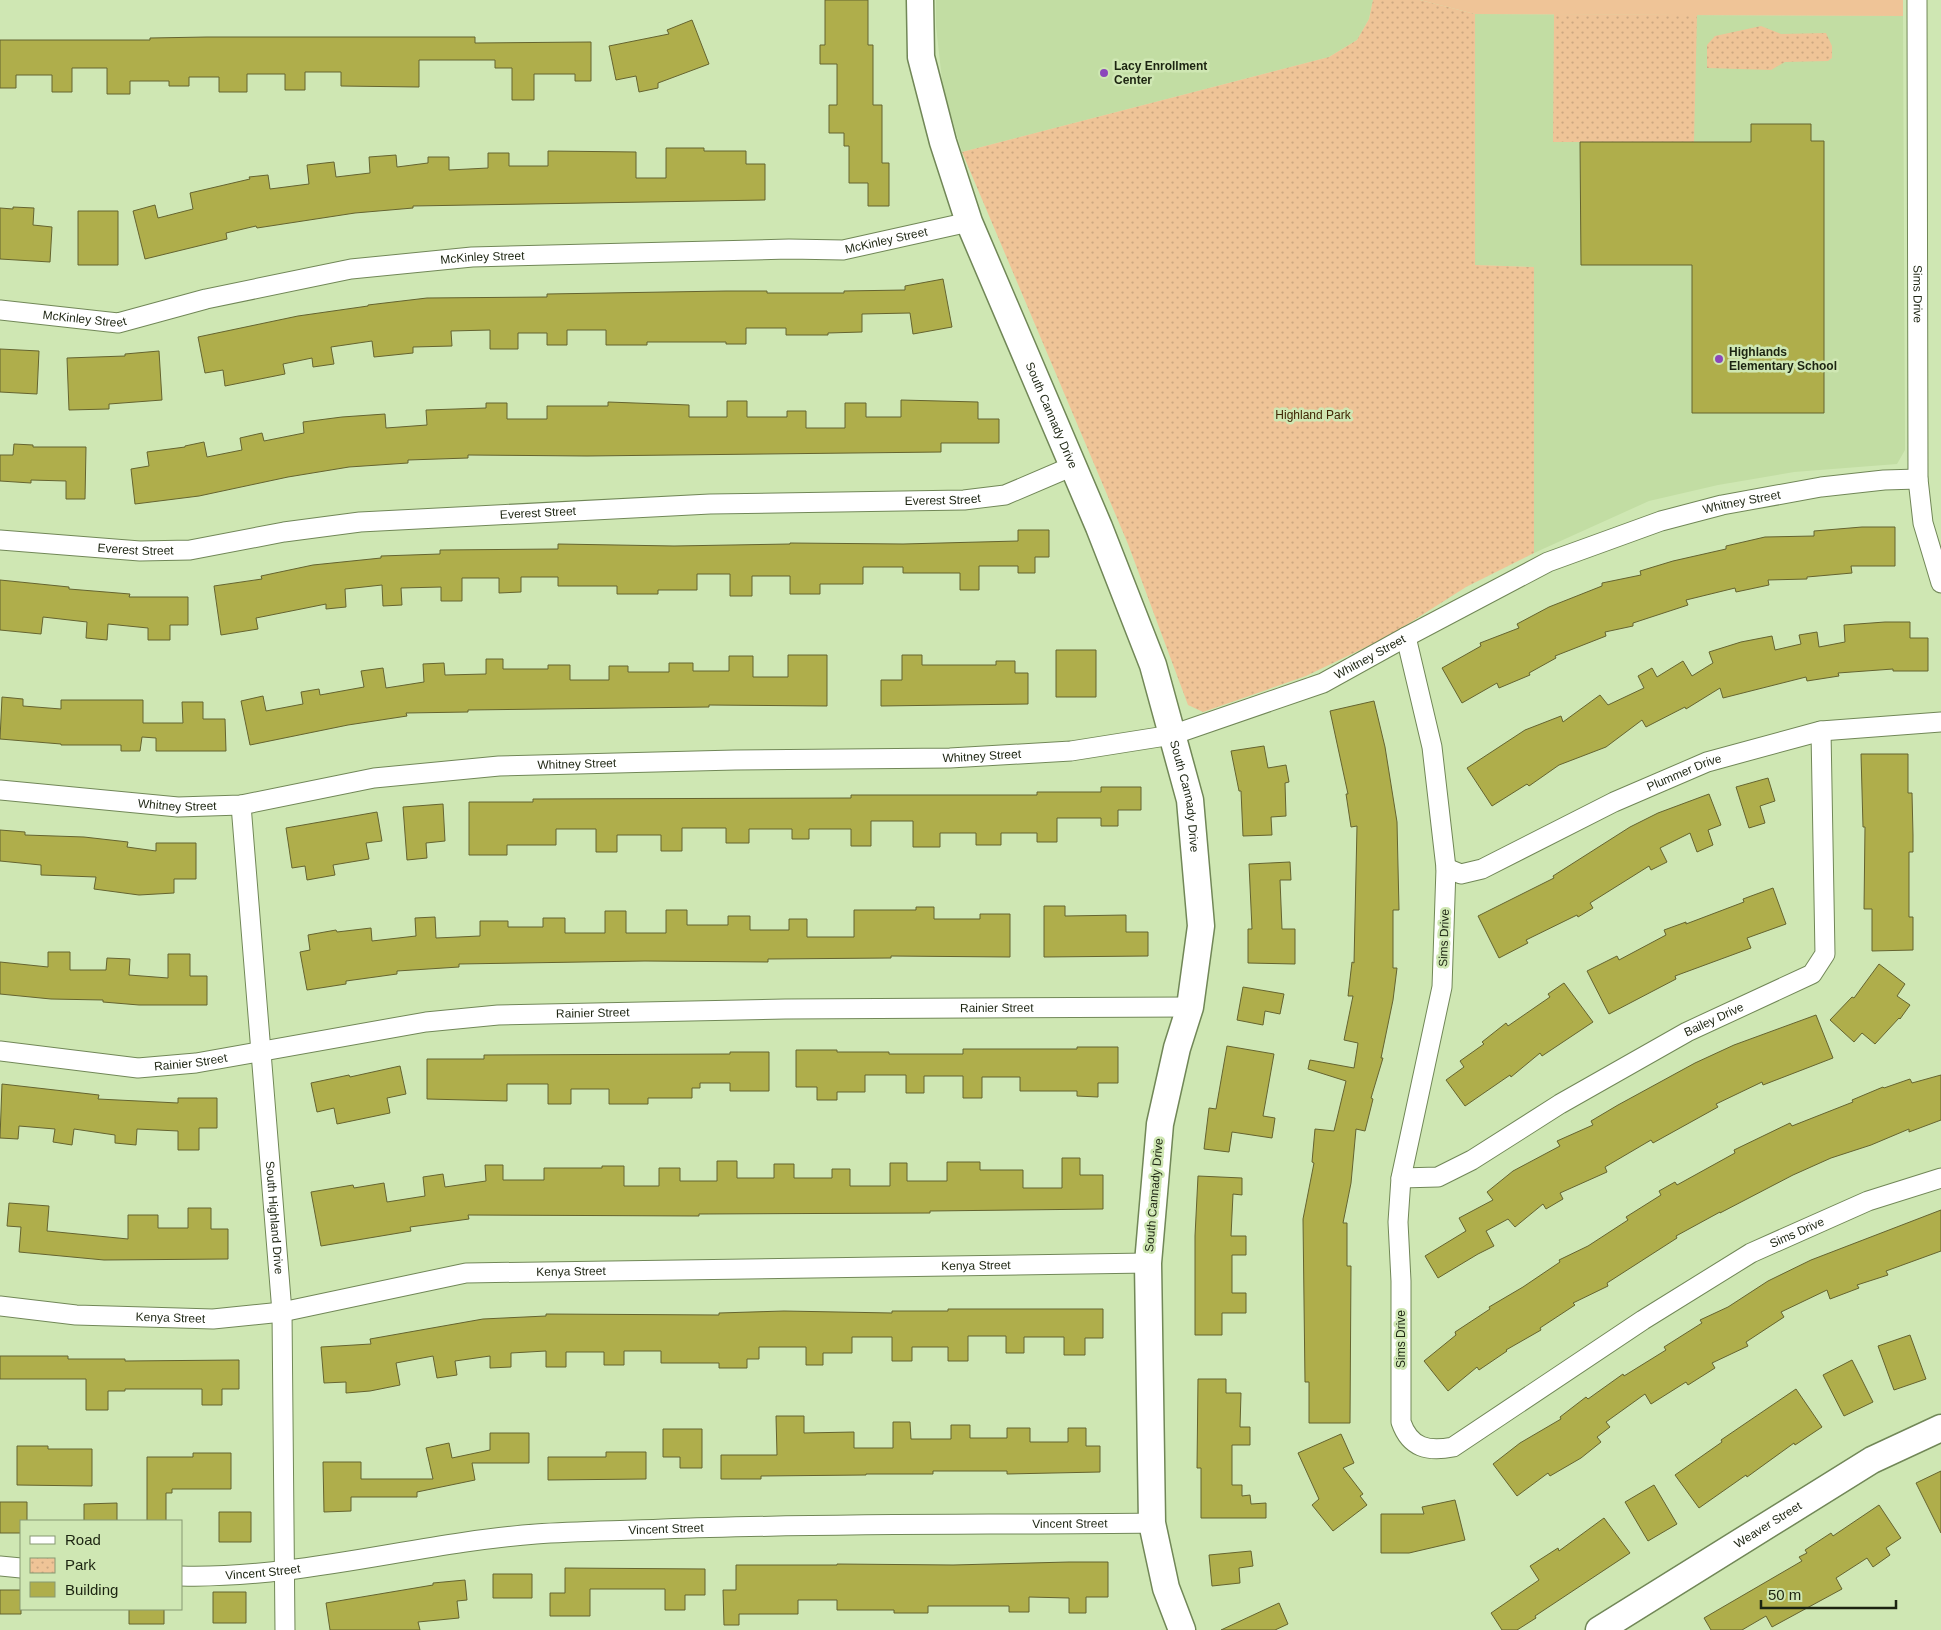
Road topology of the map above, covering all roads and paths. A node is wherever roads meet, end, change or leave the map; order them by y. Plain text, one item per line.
1 (920, 0) edge
2 (1917, 0) edge
3 (969, 222) junction
4 (0, 310) edge
5 (1074, 466) junction
6 (1918, 479) junction
7 (0, 540) edge
8 (1941, 583) edge
9 (1406, 637) junction
10 (1941, 722) edge
11 (1821, 731) junction
12 (1172, 735) junction
13 (0, 790) edge
14 (241, 805) junction
15 (1446, 868) junction
16 (1190, 1007) junction
17 (0, 1051) edge
18 (261, 1052) junction
19 (1400, 1178) junction
20 (1941, 1178) edge
21 (1148, 1263) junction
22 (0, 1306) edge
23 (282, 1312) junction
24 (1941, 1428) edge
25 (1152, 1523) junction
26 (0, 1566) edge
27 (20, 1568) edge
28 (286, 1570) junction
29 (182, 1576) edge
30 (285, 1630) edge
31 (1182, 1630) edge
32 (1599, 1630) edge

1 - 3 street, South Cannady Drive
2 - 6 street, Sims Drive
3 - 4 street, McKinley Street
3 - 5 street, South Cannady Drive
5 - 7 street, Everest Street
5 - 12 street, South Cannady Drive
6 - 8 street, Sims Drive
6 - 9 street, Whitney Street
9 - 12 street, Whitney Street
9 - 15 street, Sims Drive
10 - 11 street, Plummer Drive
11 - 15 street, Plummer Drive
11 - 19 street, Bailey Drive
12 - 14 street, Whitney Street
12 - 16 street, South Cannady Drive
13 - 14 street, Whitney Street
14 - 18 street, South Highland Drive
15 - 19 street, Sims Drive
16 - 18 street, Rainier Street
16 - 21 street, South Cannady Drive
17 - 18 street, Rainier Street
18 - 23 street, South Highland Drive
19 - 20 street, Sims Drive
21 - 23 street, Kenya Street
21 - 25 street, South Cannady Drive
22 - 23 street, Kenya Street
23 - 28 street, South Highland Drive
24 - 32 street, Weaver Street
25 - 28 street, Vincent Street
25 - 31 street, South Cannady Drive
26 - 27 street
28 - 29 street, Vincent Street
28 - 30 street, South Highland Drive

